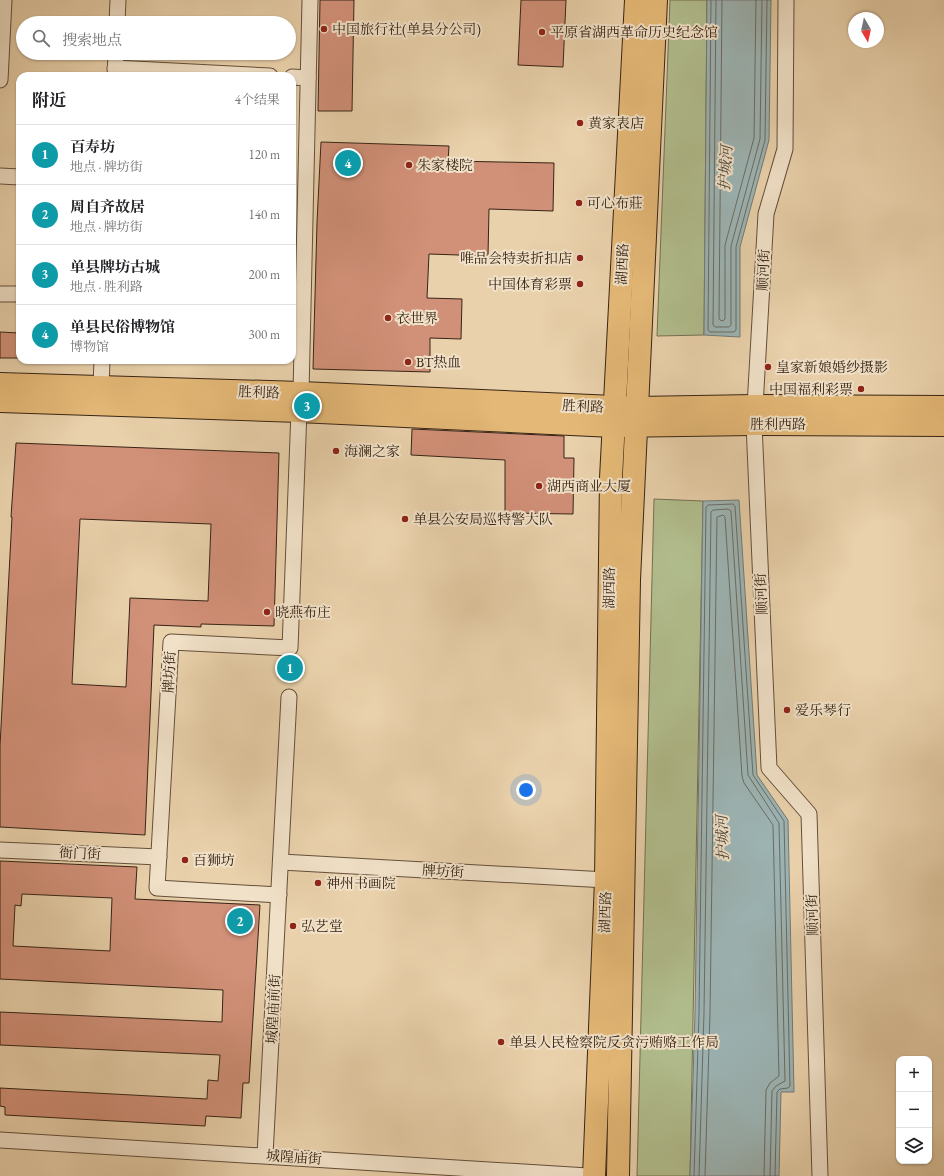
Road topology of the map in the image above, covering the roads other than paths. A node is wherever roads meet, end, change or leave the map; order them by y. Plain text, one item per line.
1 (118, 0) edge
2 (310, 0) edge
3 (636, 0) edge
4 (656, 0) edge
5 (786, 0) edge
6 (2, 9) edge
7 (117, 16) edge
8 (116, 60) edge
9 (115, 72) edge
10 (296, 77) edge
11 (308, 78) junction
12 (0, 80) edge
13 (0, 176) edge
14 (16, 177) edge
15 (299, 187) edge
16 (0, 294) edge
17 (16, 294) edge
18 (298, 304) edge
19 (102, 364) edge
20 (0, 384) edge
21 (101, 387) junction
22 (0, 401) edge
23 (300, 402) junction
24 (944, 407) edge
25 (754, 415) junction
26 (614, 417) junction
27 (636, 417) junction
28 (944, 425) edge
29 (289, 697) dead end
30 (0, 850) edge
31 (159, 857) junction
32 (281, 862) junction
33 (606, 880) junction
34 (279, 894) junction
35 (0, 1140) edge
36 (265, 1155) junction
37 (588, 1176) edge
38 (594, 1176) edge
39 (618, 1176) edge
40 (820, 1176) edge

1 - 7 street
2 - 11 street
3 - 26 main road, 湖西路
4 - 27 main road, 湖西路
5 - 25 street, 顺河街
6 - 12 street
8 - 9 street
10 - 11 street
11 - 15 street
13 - 14 street
15 - 18 street
16 - 17 street
18 - 23 street
19 - 21 street
20 - 21 main road, 胜利路
21 - 23 main road, 胜利路
22 - 23 main road, 胜利路
23 - 26 main road, 胜利路
23 - 31 street, 牌坊街
24 - 25 main road, 胜利西路
25 - 27 main road, 胜利西路
25 - 28 main road, 胜利西路
25 - 40 street, 顺河街
26 - 27 main road, 胜利西路
26 - 33 main road, 湖西路
27 - 39 main road, 湖西路
29 - 32 street, 城隍庙前街
30 - 31 street, 衙门街
31 - 34 street, 牌坊街
32 - 33 street, 牌坊街
32 - 34 street, 城隍庙前街
33 - 38 main road, 湖西路
34 - 36 street, 城隍庙前街
35 - 36 street, 城隍庙街
36 - 37 street, 城隍庙街

